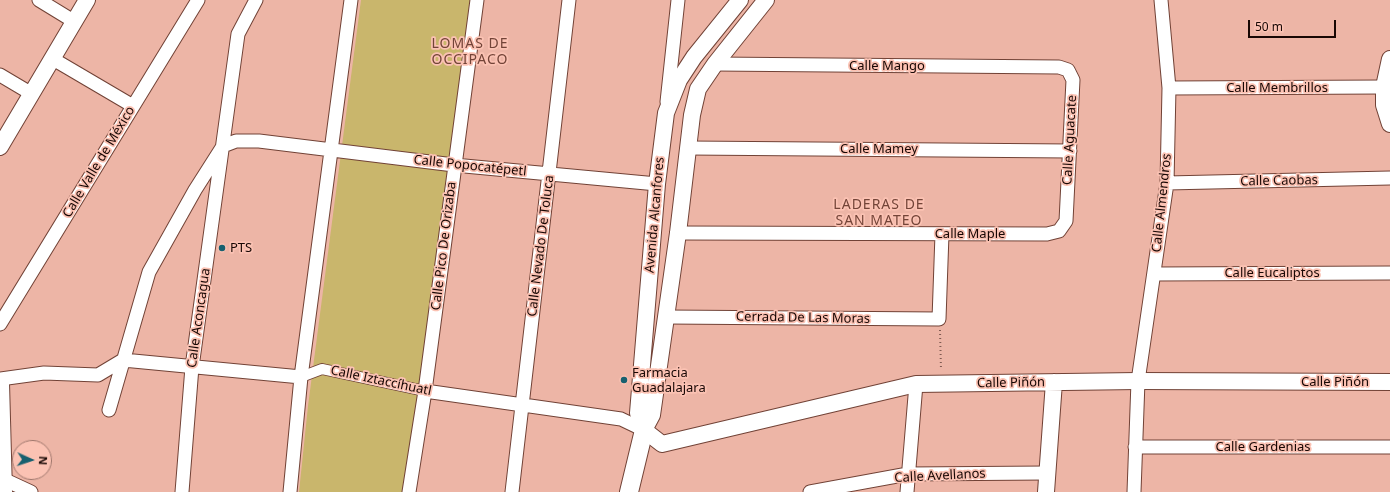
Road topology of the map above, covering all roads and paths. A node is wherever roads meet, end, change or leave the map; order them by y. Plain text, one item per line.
1 (39, 0) edge
2 (87, 0) edge
3 (198, 0) edge
4 (256, 0) edge
5 (351, 0) edge
6 (477, 0) edge
7 (569, 0) edge
8 (678, 0) edge
9 (740, 0) edge
10 (766, 0) edge
11 (1161, 0) edge
12 (75, 22) junction
13 (53, 59) junction
14 (1390, 59) edge
15 (715, 64) junction
16 (1059, 67) joint
17 (0, 75) edge
18 (1384, 87) junction
19 (1169, 88) junction
20 (32, 94) junction
21 (133, 106) junction
22 (666, 113) junction
23 (692, 115) junction
24 (1390, 124) edge
25 (223, 146) junction
26 (0, 147) edge
27 (688, 148) junction
28 (331, 149) junction
29 (1070, 151) junction
30 (454, 166) junction
31 (549, 174) junction
32 (1390, 178) edge
33 (1167, 183) junction
34 (657, 184) junction
35 (1066, 221) joint
36 (678, 232) junction
37 (942, 234) junction
38 (1390, 272) edge
39 (1155, 274) junction
40 (666, 317) junction
41 (939, 319) junction
42 (0, 324) edge
43 (123, 360) junction
44 (192, 367) junction
45 (301, 377) junction
46 (1138, 381) junction
47 (1054, 382) junction
48 (1390, 382) edge
49 (916, 384) junction
50 (942, 384) junction
51 (0, 385) edge
52 (425, 391) junction
53 (522, 404) junction
54 (109, 410) dead end
55 (1, 412) edge
56 (644, 430) junction
57 (1136, 447) junction
58 (1390, 447) edge
59 (1047, 472) junction
60 (908, 474) junction
61 (3, 485) edge
62 (31, 492) edge
63 (182, 492) edge
64 (290, 492) edge
65 (409, 492) edge
66 (512, 492) edge
67 (629, 492) edge
68 (810, 492) edge
69 (907, 492) edge
70 (1046, 492) edge
71 (1134, 492) edge

1 - 12 street
2 - 12 street
3 - 21 street, Calle Valle de México
4 - 25 street, Calle Aconcagua
5 - 28 street
6 - 30 street, Calle Pico De Orizaba
7 - 31 street, Calle Nevado De Toluca
8 - 22 street, Avenida Alcanfores
9 - 22 street
10 - 15 street, Avenida Alcanfores
11 - 19 street, Calle Almendros
12 - 13 street
13 - 20 street
13 - 21 street
14 - 18 street
15 - 16 street, Calle Mango
15 - 23 street, Avenida Alcanfores
16 - 29 street, Calle Aguacate
17 - 20 street
18 - 19 street, Calle Membrillos
18 - 24 street
19 - 33 street, Calle Almendros
20 - 26 street
21 - 42 street, Calle Valle de México
22 - 23 street
22 - 34 street, Avenida Alcanfores
23 - 27 street, Avenida Alcanfores
25 - 28 street, Calle Popocatépetl
25 - 43 street
25 - 44 street, Calle Aconcagua
27 - 29 street, Calle Mamey
27 - 36 street, Avenida Alcanfores
28 - 30 street, Calle Popocatépetl
28 - 45 street
29 - 35 street, Calle Aguacate
30 - 31 street, Calle Popocatépetl
30 - 52 street, Calle Pico De Orizaba
31 - 34 street, Calle Popocatépetl
31 - 53 street, Calle Nevado De Toluca
32 - 33 street, Calle Caobas
33 - 39 street, Calle Almendros
34 - 56 street, Avenida Alcanfores
35 - 37 street, Calle Maple
36 - 37 street, Calle Maple
36 - 40 street, Avenida Alcanfores
37 - 41 street
38 - 39 street, Calle Eucaliptos
39 - 46 street, Calle Almendros
40 - 41 street, Cerrada De Las Moras
40 - 56 street, Avenida Alcanfores
41 - 50 path
43 - 44 street, Calle Iztaccíhuatl
43 - 51 street
43 - 54 street
44 - 45 street, Calle Iztaccíhuatl
44 - 63 street, Calle Aconcagua
45 - 52 street, Calle Iztaccíhuatl
45 - 64 street
46 - 47 street, Calle Piñón
46 - 48 street, Calle Piñón
46 - 57 street, Calle Almendros
47 - 50 street, Calle Piñón
47 - 59 street
49 - 50 street, Calle Piñón
49 - 56 street, Calle Piñón
49 - 60 street
51 - 55 main road
52 - 53 street, Calle Iztaccíhuatl
52 - 65 street, Calle Pico De Orizaba
53 - 56 street, Calle Iztaccíhuatl
53 - 66 street, Calle Nevado De Toluca
55 - 61 main road
56 - 67 main road, Avenida Alcanfores
57 - 58 street, Calle Gardenias
57 - 71 street, Calle Almendros
59 - 60 street, Calle Avellanos
59 - 70 street
60 - 68 street, Calle Avellanos
60 - 69 street
61 - 62 street

